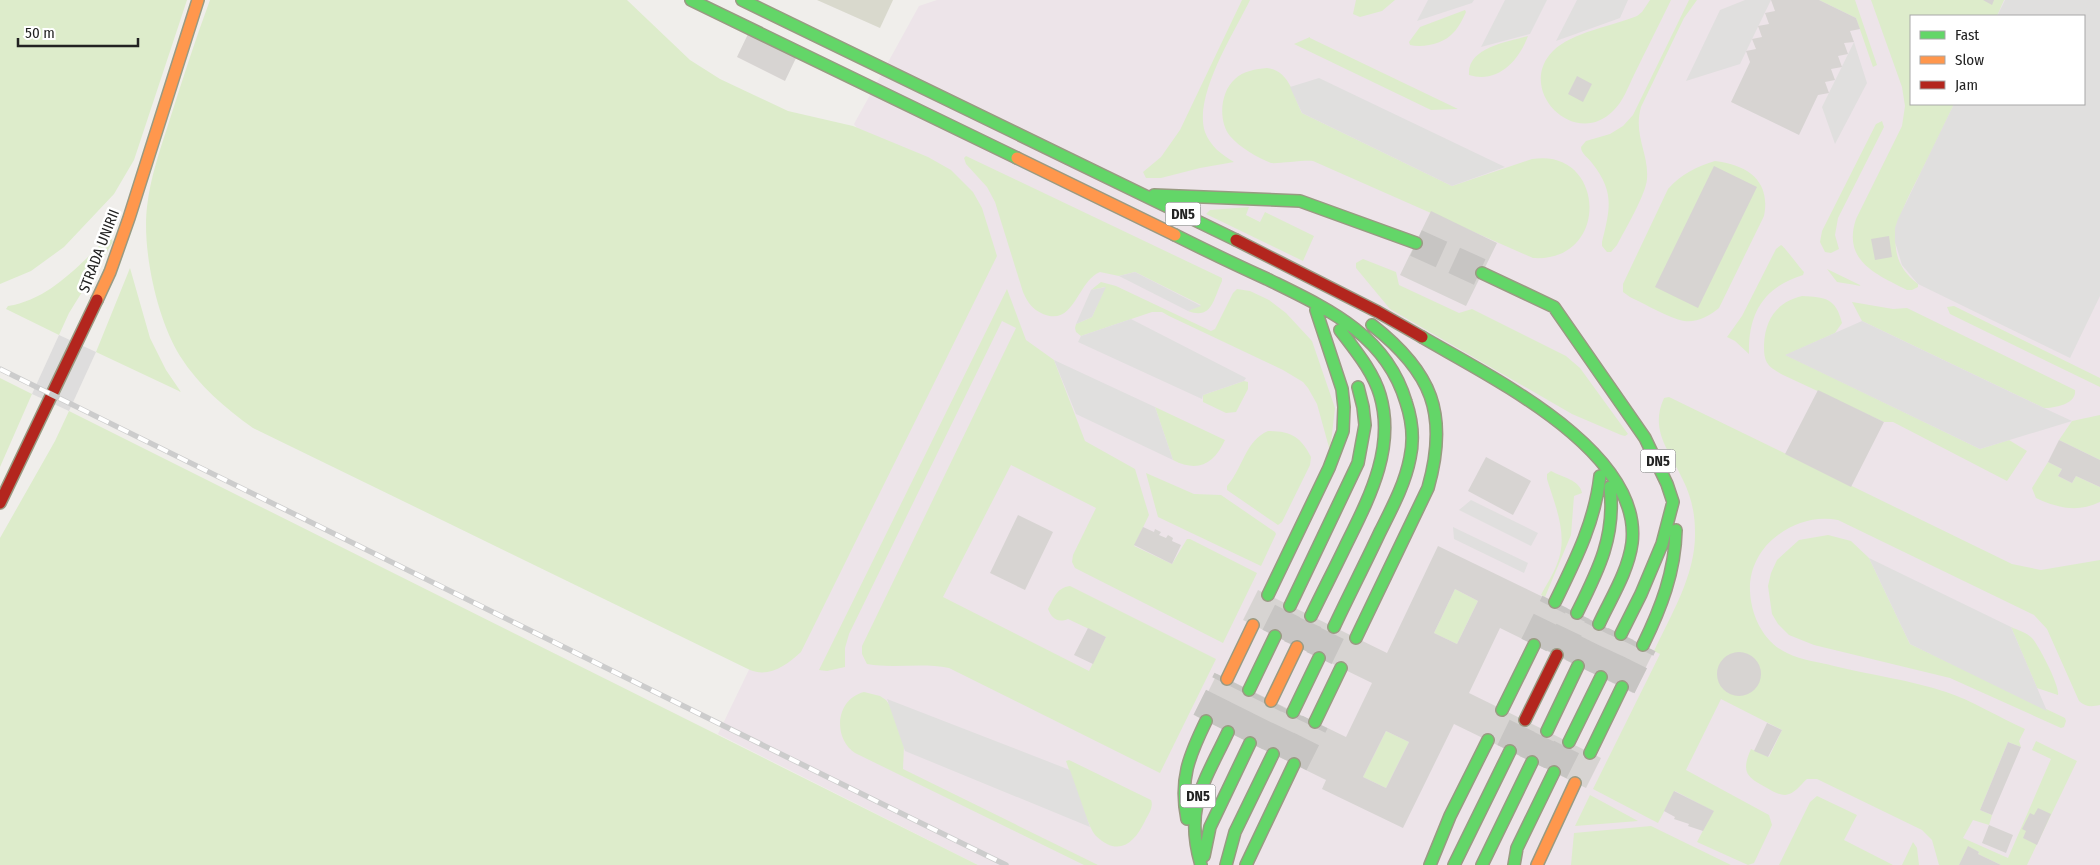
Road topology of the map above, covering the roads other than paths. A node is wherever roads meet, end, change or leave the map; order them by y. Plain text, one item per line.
1 (198, 0) edge
2 (691, 0) edge
3 (742, 0) edge
4 (1145, 195) junction
5 (1416, 243) tunnel mouth
6 (1482, 273) tunnel mouth
7 (1313, 302) junction
8 (1346, 359) dead end
9 (1353, 375) dead end
10 (1601, 465) junction
11 (1673, 502) junction
12 (0, 503) edge
13 (1268, 595) dead end
14 (1555, 602) tunnel mouth
15 (1290, 606) tunnel mouth
16 (1577, 613) tunnel mouth
17 (1311, 616) tunnel mouth
18 (1599, 624) tunnel mouth
19 (1253, 625) dead end
20 (1334, 627) tunnel mouth
21 (1621, 634) tunnel mouth
22 (1275, 636) tunnel mouth
23 (1356, 638) dead end
24 (1534, 644) tunnel mouth
25 (1643, 645) tunnel mouth
26 (1297, 647) tunnel mouth
27 (1557, 655) tunnel mouth
28 (1319, 658) tunnel mouth
29 (1578, 666) tunnel mouth
30 (1341, 668) dead end
31 (1601, 677) tunnel mouth
32 (1227, 679) tunnel mouth
33 (1622, 687) tunnel mouth
34 (1249, 690) tunnel mouth
35 (1271, 700) tunnel mouth
36 (1502, 710) dead end
37 (1293, 712) tunnel mouth
38 (1525, 720) tunnel mouth
39 (1206, 721) tunnel mouth
40 (1314, 722) tunnel mouth
41 (1547, 731) tunnel mouth
42 (1228, 732) tunnel mouth
43 (1488, 740) dead end
44 (1250, 742) tunnel mouth
45 (1569, 742) tunnel mouth
46 (1510, 751) tunnel mouth
47 (1590, 753) dead end
48 (1273, 754) tunnel mouth
49 (1532, 762) tunnel mouth
50 (1294, 764) tunnel mouth
51 (1554, 772) tunnel mouth
52 (1575, 783) dead end
53 (1194, 843) junction
54 (1202, 865) edge
55 (1226, 865) edge
56 (1246, 865) edge
57 (1430, 865) edge
58 (1454, 865) edge
59 (1482, 865) edge
60 (1514, 865) edge
61 (1537, 865) edge

1 - 12 main road, STRADA UNIRII
2 - 7 main road, DN5
3 - 4 main road, DN5
4 - 5 main road, DN5
4 - 10 main road, DN5
6 - 11 main road, DN5
7 - 8 main road
7 - 13 main road
7 - 17 main road, DN5
7 - 20 main road, DN5
7 - 23 main road, DN5
9 - 15 main road
10 - 14 main road
10 - 16 main road, DN5
10 - 18 main road, DN5
11 - 21 main road
11 - 25 main road, DN5
19 - 32 main road
22 - 34 main road
24 - 36 main road
26 - 35 main road
27 - 38 main road
28 - 37 main road
29 - 41 main road
30 - 40 main road
31 - 45 main road
33 - 47 main road
39 - 53 main road, DN5
42 - 53 main road, DN5
43 - 57 main road
44 - 54 main road, DN5
46 - 58 main road
48 - 55 main road
49 - 59 main road
50 - 56 main road
51 - 60 main road
52 - 61 main road
53 - 54 main road, DN5

